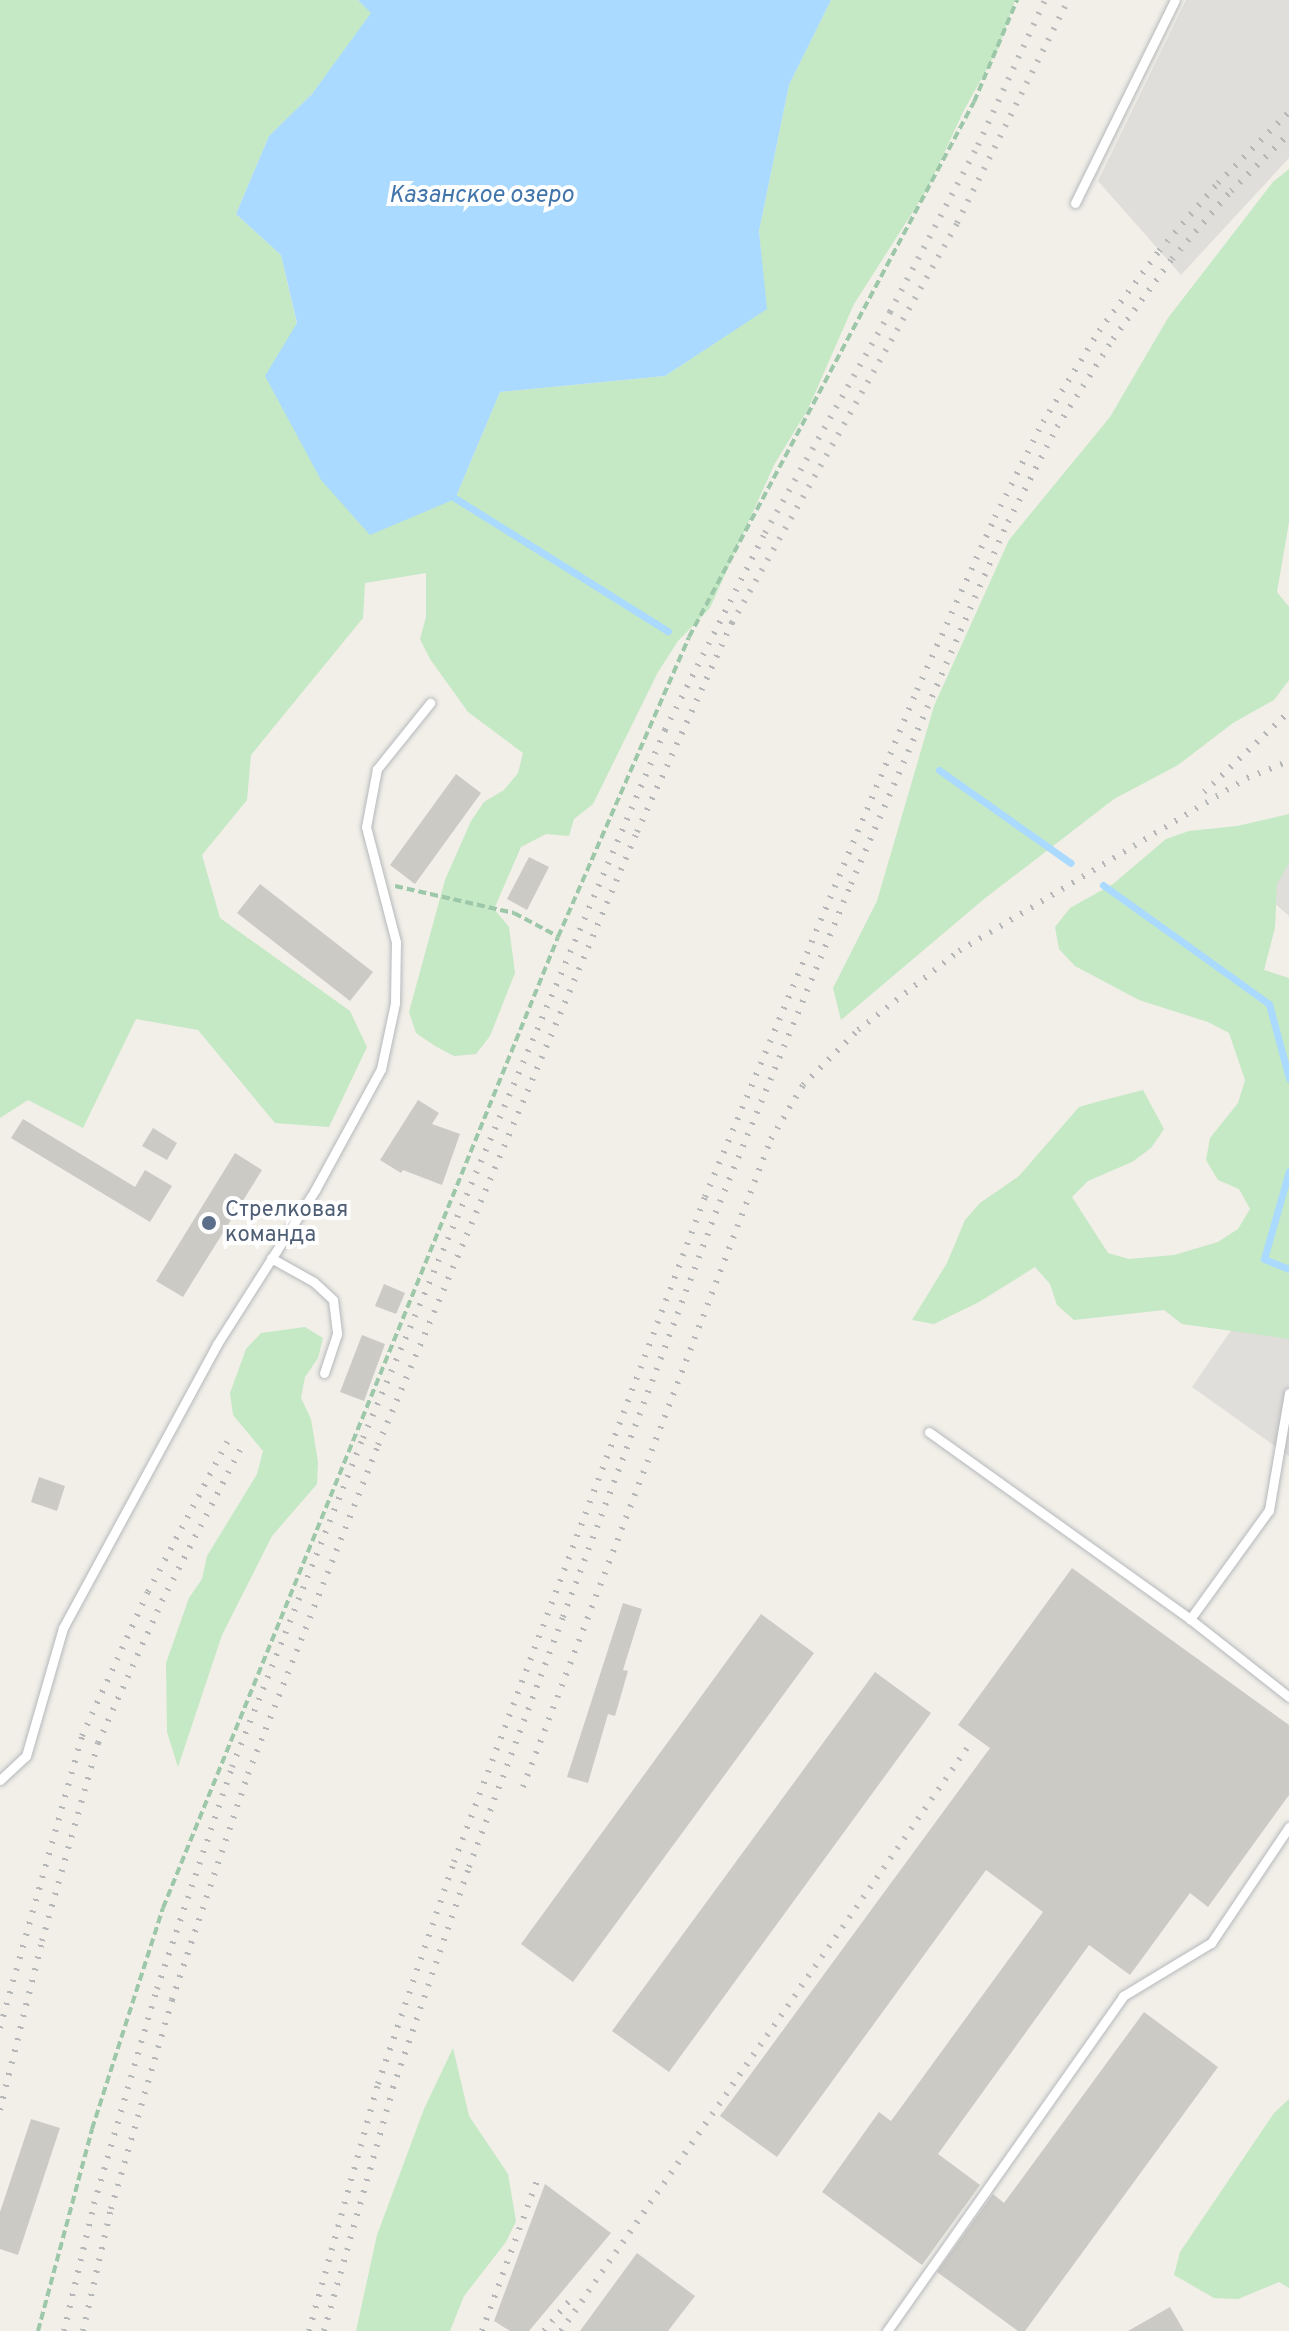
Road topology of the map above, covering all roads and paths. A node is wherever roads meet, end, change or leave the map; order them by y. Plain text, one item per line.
1 (1017, 0) edge
2 (1175, 0) edge
3 (1075, 203) dead end
4 (430, 703) dead end
5 (381, 883) junction
6 (558, 937) junction
7 (271, 1258) junction
8 (324, 1373) dead end
9 (1289, 1393) edge
10 (929, 1432) dead end
11 (1190, 1619) junction
12 (1289, 1697) edge
13 (0, 1780) edge
14 (1289, 1827) edge
15 (38, 2331) edge
16 (887, 2331) edge

1 - 6 path
2 - 3 lane
4 - 5 lane
5 - 6 path
5 - 7 lane
6 - 15 path
7 - 8 lane
7 - 13 lane
9 - 11 lane
10 - 11 lane
11 - 12 lane
14 - 16 lane

